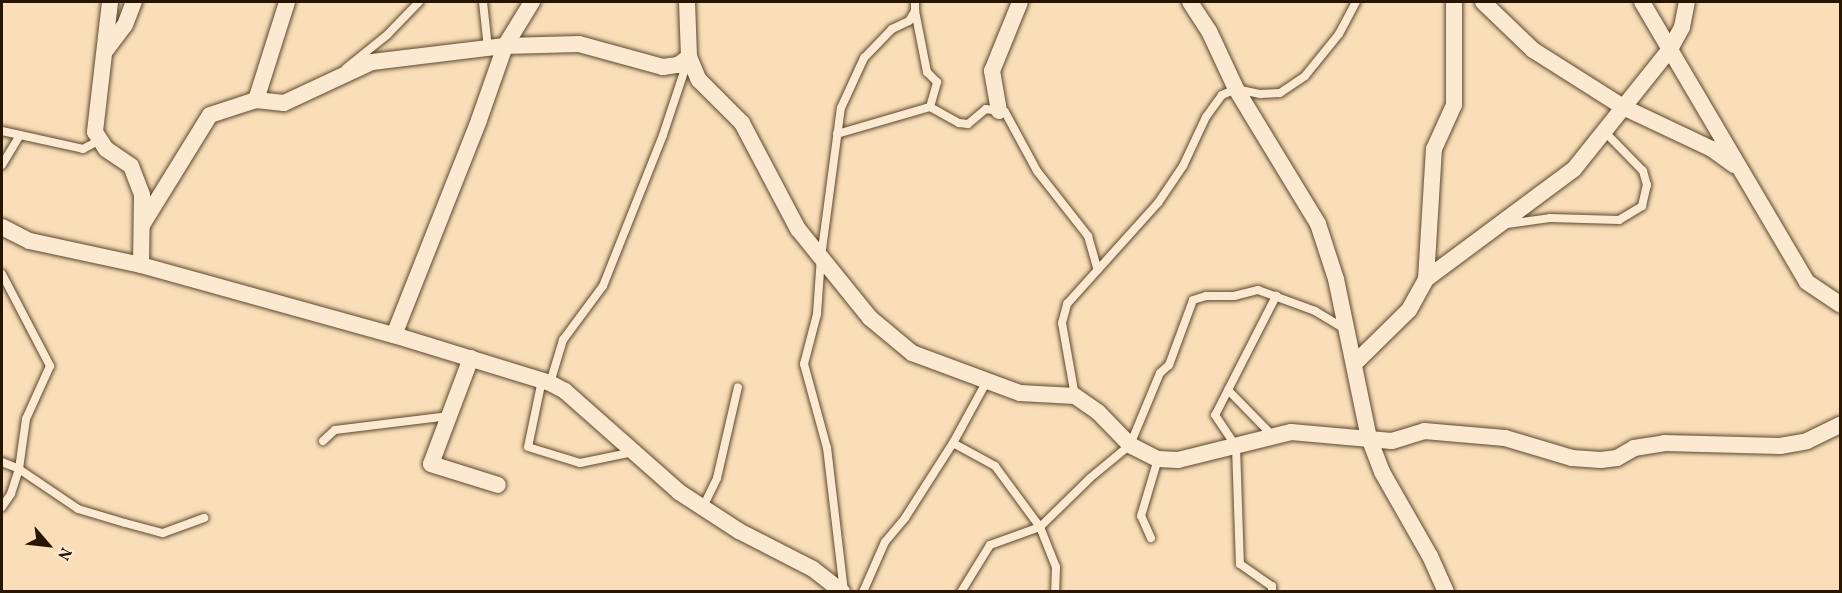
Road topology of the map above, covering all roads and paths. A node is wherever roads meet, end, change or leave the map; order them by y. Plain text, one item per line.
1 (110, 2) edge
2 (134, 2) edge
3 (287, 2) edge
4 (419, 2) edge
5 (483, 2) edge
6 (532, 2) edge
7 (687, 2) edge
8 (915, 2) edge
9 (1020, 2) edge
10 (1190, 2) edge
11 (1356, 2) edge
12 (1454, 2) edge
13 (1483, 2) edge
14 (1642, 2) edge
15 (1687, 2) edge
16 (915, 11) junction
17 (497, 47) junction
18 (1670, 49) junction
19 (106, 50) junction
20 (688, 57) junction
21 (327, 83) junction
22 (1236, 89) junction
23 (256, 100) junction
24 (930, 107) junction
25 (1623, 107) junction
26 (999, 111) junction
27 (2, 131) edge
28 (1604, 131) junction
29 (837, 134) junction
30 (20, 135) junction
31 (100, 140) junction
32 (2, 165) edge
33 (1742, 171) junction
34 (142, 225) junction
35 (1497, 225) junction
36 (2, 227) edge
37 (821, 257) junction
38 (141, 265) junction
39 (1098, 270) junction
40 (2, 274) edge
41 (1426, 279) junction
42 (1276, 296) junction
43 (1840, 304) edge
44 (1347, 330) junction
45 (394, 335) junction
46 (471, 358) junction
47 (1354, 364) junction
48 (546, 381) junction
49 (987, 381) junction
50 (738, 387) dead end
51 (1228, 390) junction
52 (1075, 396) junction
53 (449, 416) junction
54 (1840, 425) edge
55 (1273, 436) junction
56 (1370, 438) junction
57 (323, 441) dead end
58 (953, 444) junction
59 (1130, 445) junction
60 (1236, 446) junction
61 (634, 452) junction
62 (1158, 459) junction
63 (2, 462) edge
64 (20, 470) junction
65 (498, 485) dead end
66 (2, 507) edge
67 (703, 507) junction
68 (204, 518) dead end
69 (1040, 527) junction
70 (1151, 538) dead end
71 (843, 591) edge
72 (863, 591) edge
73 (961, 591) edge
74 (1055, 591) edge
75 (1272, 591) edge
76 (1446, 591) edge

1 - 19 street
2 - 19 street
3 - 23 street
4 - 21 lane
5 - 17 lane
6 - 17 street
7 - 20 street
8 - 16 lane
9 - 26 street
10 - 22 street
11 - 22 lane
12 - 41 street
13 - 25 street
14 - 18 street
15 - 18 street
16 - 24 lane
16 - 29 lane
17 - 20 street
17 - 21 street
17 - 45 street
18 - 25 street
18 - 33 street
19 - 31 street
20 - 37 street
20 - 48 lane
21 - 23 street
22 - 39 lane
22 - 44 street
23 - 34 street
24 - 26 lane
24 - 29 lane
25 - 28 street
25 - 33 street
26 - 39 lane
27 - 30 lane
28 - 35 street
28 - 35 lane
29 - 37 lane
30 - 31 lane
30 - 32 lane
31 - 34 street
33 - 43 street
34 - 38 street
35 - 41 street
36 - 38 street
37 - 49 street
37 - 71 lane
38 - 45 street
39 - 52 lane
40 - 64 lane
41 - 47 street
42 - 44 lane
42 - 51 lane
42 - 59 lane
44 - 47 street
45 - 46 street
46 - 48 street
46 - 53 street
47 - 56 street
48 - 61 street
48 - 61 lane
49 - 52 street
49 - 58 lane
50 - 67 lane
51 - 55 lane
51 - 60 lane
52 - 59 street
53 - 57 lane
53 - 65 street
54 - 56 street
55 - 56 street
55 - 60 street
56 - 76 street
58 - 69 lane
58 - 72 lane
59 - 62 street
59 - 69 lane
60 - 62 street
60 - 75 lane
61 - 67 street
62 - 70 lane
63 - 64 lane
64 - 66 lane
64 - 68 lane
67 - 71 street
69 - 73 lane
69 - 74 lane

